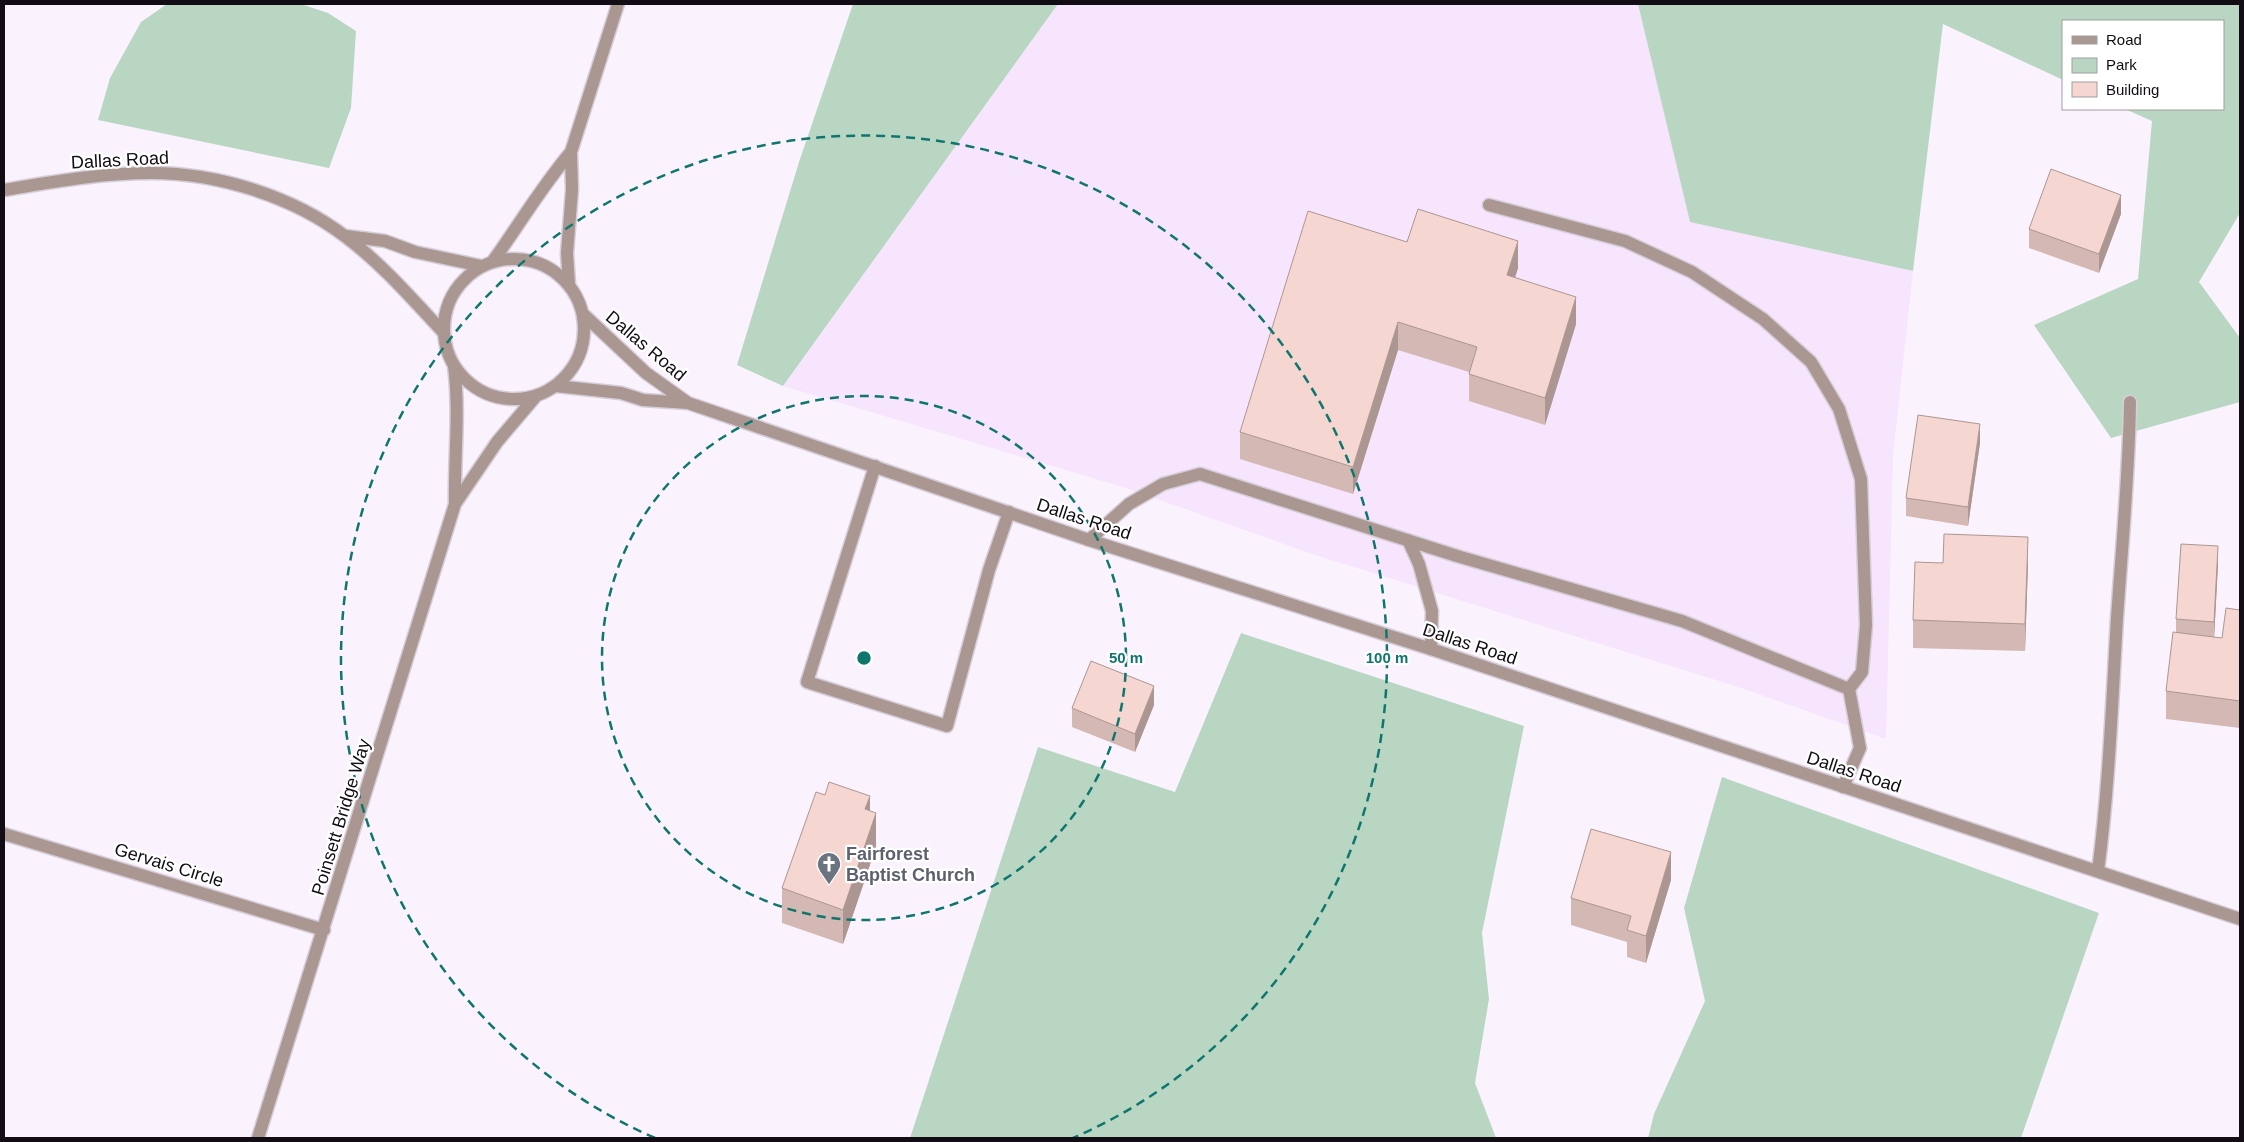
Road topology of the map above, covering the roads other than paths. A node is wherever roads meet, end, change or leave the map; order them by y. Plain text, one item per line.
1 (618, 4) edge
2 (571, 152) junction
3 (4, 190) edge
4 (1489, 205) dead end
5 (346, 236) junction
6 (493, 261) junction
7 (480, 266) junction
8 (569, 284) junction
9 (583, 314) junction
10 (444, 332) junction
11 (454, 366) junction
12 (556, 386) junction
13 (536, 396) junction
14 (2130, 402) dead end
15 (688, 403) junction
16 (875, 466) junction
17 (455, 504) junction
18 (1009, 512) junction
19 (1089, 540) junction
20 (1408, 540) junction
21 (1431, 649) junction
22 (1849, 689) junction
23 (1842, 787) junction
24 (4, 834) edge
25 (2098, 872) junction
26 (2240, 919) edge
27 (324, 930) junction
28 (258, 1138) edge

1 - 2 street
2 - 6 street
2 - 8 street
3 - 5 street, Dallas Road
4 - 22 street
5 - 7 street, Dallas Road
5 - 10 street, Dallas Road
6 - 7 street
6 - 8 street
7 - 10 street
8 - 9 street
9 - 12 street
9 - 15 street, Dallas Road
10 - 11 street
11 - 13 street
11 - 17 street, Poinsett Bridge Way
12 - 13 street
12 - 15 street, Dallas Road
13 - 17 street, Poinsett Bridge Way
14 - 25 street
15 - 16 street, Dallas Road
16 - 18 street, Dallas Road
16 - 18 street
17 - 27 street, Poinsett Bridge Way
18 - 19 street, Dallas Road
19 - 20 street
19 - 21 street, Dallas Road
20 - 21 street
20 - 22 street
21 - 23 street, Dallas Road
22 - 23 street
23 - 25 street, Dallas Road
24 - 27 street, Gervais Circle
25 - 26 street, Dallas Road
27 - 28 street, Poinsett Bridge Way

